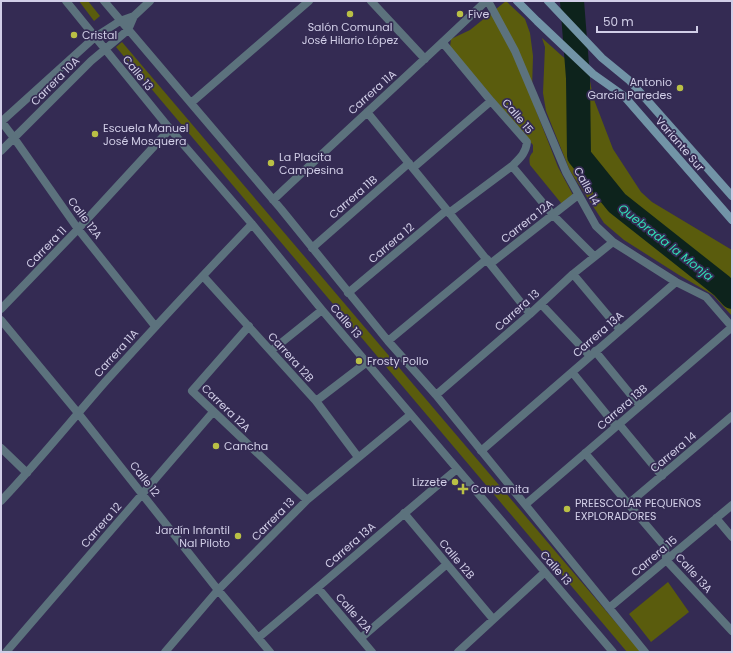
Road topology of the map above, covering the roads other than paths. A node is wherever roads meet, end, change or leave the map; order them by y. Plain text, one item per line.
1 (66, 1) edge
2 (104, 1) edge
3 (150, 1) edge
4 (309, 1) edge
5 (371, 1) edge
6 (487, 1) edge
7 (517, 1) edge
8 (548, 1) edge
9 (134, 16) junction
10 (120, 21) junction
11 (128, 30) junction
12 (95, 37) junction
13 (443, 42) junction
14 (105, 49) junction
15 (426, 59) junction
16 (491, 101) junction
17 (191, 103) junction
18 (367, 112) junction
19 (1, 121) edge
20 (170, 129) junction
21 (14, 138) junction
22 (1, 150) edge
23 (411, 166) junction
24 (512, 166) junction
25 (578, 195) junction
26 (732, 196) edge
27 (273, 200) junction
28 (448, 211) junction
29 (553, 215) junction
30 (732, 220) edge
31 (252, 224) junction
32 (78, 229) junction
33 (613, 242) junction
34 (312, 248) junction
35 (594, 256) junction
36 (488, 261) junction
37 (573, 274) junction
38 (203, 276) junction
39 (676, 282) junction
40 (348, 293) junction
41 (541, 304) junction
42 (1, 308) edge
43 (322, 310) junction
44 (530, 314) junction
45 (1, 320) edge
46 (155, 326) junction
47 (249, 326) junction
48 (732, 327) edge
49 (620, 330) junction
50 (388, 341) junction
51 (271, 351) junction
52 (592, 354) junction
53 (367, 362) junction
54 (572, 372) junction
55 (436, 395) junction
56 (316, 401) junction
57 (640, 406) junction
58 (213, 412) junction
59 (78, 413) junction
60 (410, 415) junction
61 (732, 416) edge
62 (618, 425) junction
63 (1, 448) edge
64 (481, 451) junction
65 (585, 453) junction
66 (358, 457) junction
67 (457, 470) junction
68 (27, 473) junction
69 (662, 476) junction
70 (142, 494) junction
71 (307, 500) junction
72 (1, 501) edge
73 (526, 504) junction
74 (628, 504) junction
75 (732, 505) edge
76 (404, 513) junction
77 (716, 518) junction
78 (732, 537) edge
79 (666, 560) junction
80 (447, 564) junction
81 (545, 572) junction
82 (318, 588) junction
83 (218, 590) junction
84 (609, 608) junction
85 (493, 619) junction
86 (732, 631) edge
87 (258, 638) junction
88 (361, 638) junction
89 (6, 652) edge
90 (165, 652) edge
91 (270, 652) edge
92 (372, 652) edge
93 (458, 652) edge
94 (613, 652) edge
95 (645, 652) edge

1 - 12 street, Calle 13
2 - 10 street, Calle 13
3 - 9 street
4 - 17 street
5 - 15 street
6 - 13 street, Carrera 11A
6 - 25 street, Calle 14
7 - 30 main road, Variante Sur
8 - 26 main road, Variante Sur
9 - 10 street, Carrera 10A
9 - 11 street
10 - 11 street, Calle 13
10 - 12 street, Carrera 10A
11 - 14 street, Carrera 10A
11 - 17 street, Calle 13
12 - 14 street, Calle 13
12 - 19 street, Carrera 10A
13 - 15 street, Carrera 11A
13 - 16 street, Calle 15
14 - 20 street, Calle 13
14 - 21 street, Carrera 10A
15 - 18 street, Carrera 11A
16 - 23 street, Carrera 11B
16 - 24 street, Calle 15
17 - 27 street, Calle 13
18 - 23 street
18 - 27 street, Carrera 11A
19 - 21 street, Calle 12A
20 - 31 street, Calle 13
20 - 32 street, Carrera 11
21 - 22 street, Carrera 10A
21 - 32 street, Calle 12A
23 - 28 street
23 - 34 street, Carrera 11B
24 - 28 street, Carrera 12
24 - 29 street
25 - 29 street, Carrera 12A
25 - 33 street, Calle 14
27 - 34 street, Calle 13
28 - 36 street
28 - 40 street, Carrera 12
29 - 35 street
29 - 36 street, Carrera 12A
31 - 38 street, Carrera 11A
31 - 43 street, Calle 13
32 - 42 street, Carrera 11
32 - 46 street, Calle 12A
33 - 35 street, Carrera 13
33 - 39 street, Calle 14
34 - 40 street, Calle 13
35 - 37 street, Carrera 13
36 - 44 street
36 - 50 street, Carrera 12A
37 - 41 street, Carrera 13
37 - 49 street
38 - 46 street, Carrera 11A
38 - 47 street, Carrera 12B
39 - 48 street, Calle 14
39 - 49 street, Carrera 13A
40 - 50 street, Calle 13
41 - 44 street, Carrera 13
41 - 52 street
43 - 51 street
43 - 53 street, Calle 13
44 - 55 street, Carrera 13
45 - 59 street, Calle 12
46 - 59 street, Carrera 11A
47 - 51 street, Carrera 12B
47 - 58 street, Carrera 12A
48 - 57 street, Carrera 13B
49 - 52 street, Carrera 13A
50 - 55 street, Calle 13
51 - 56 street, Carrera 12B
52 - 54 street, Carrera 13A
52 - 57 street
53 - 56 street
53 - 60 street, Calle 13
54 - 62 street
54 - 64 street, Carrera 13A
55 - 64 street, Calle 13
56 - 66 street, Carrera 12B
57 - 62 street, Carrera 13B
58 - 70 street, Carrera 12
58 - 71 street, Carrera 12A
59 - 68 street, Carrera 11A
59 - 70 street, Calle 12
60 - 66 street, Carrera 13
60 - 67 street, Calle 13
61 - 69 street, Carrera 14
62 - 65 street, Carrera 13B
62 - 69 street
63 - 68 street
64 - 73 street, Calle 13
65 - 73 street, Carrera 13B
65 - 74 street, Calle 13A
66 - 71 street, Carrera 13
67 - 76 street, Carrera 13A
67 - 81 street, Calle 13
68 - 72 street, Carrera 11A
69 - 74 street, Carrera 14
70 - 83 street, Calle 12
70 - 89 street, Carrera 12
71 - 83 street, Carrera 13
73 - 84 street, Calle 13
74 - 79 street, Calle 13A
75 - 77 street, Carrera 15
76 - 80 street, Calle 12B
76 - 82 street, Carrera 13A
77 - 78 street
77 - 79 street, Carrera 15
79 - 84 street, Carrera 15
79 - 86 street, Calle 13A
80 - 85 street, Calle 12B
80 - 88 street
81 - 85 street
81 - 94 street, Calle 13
82 - 87 street, Carrera 13A
82 - 88 street, Calle 12A
83 - 87 street, Calle 12
83 - 90 street, Carrera 13
84 - 95 street, Calle 13
85 - 93 street
87 - 91 street, Calle 12
88 - 92 street, Calle 12A

